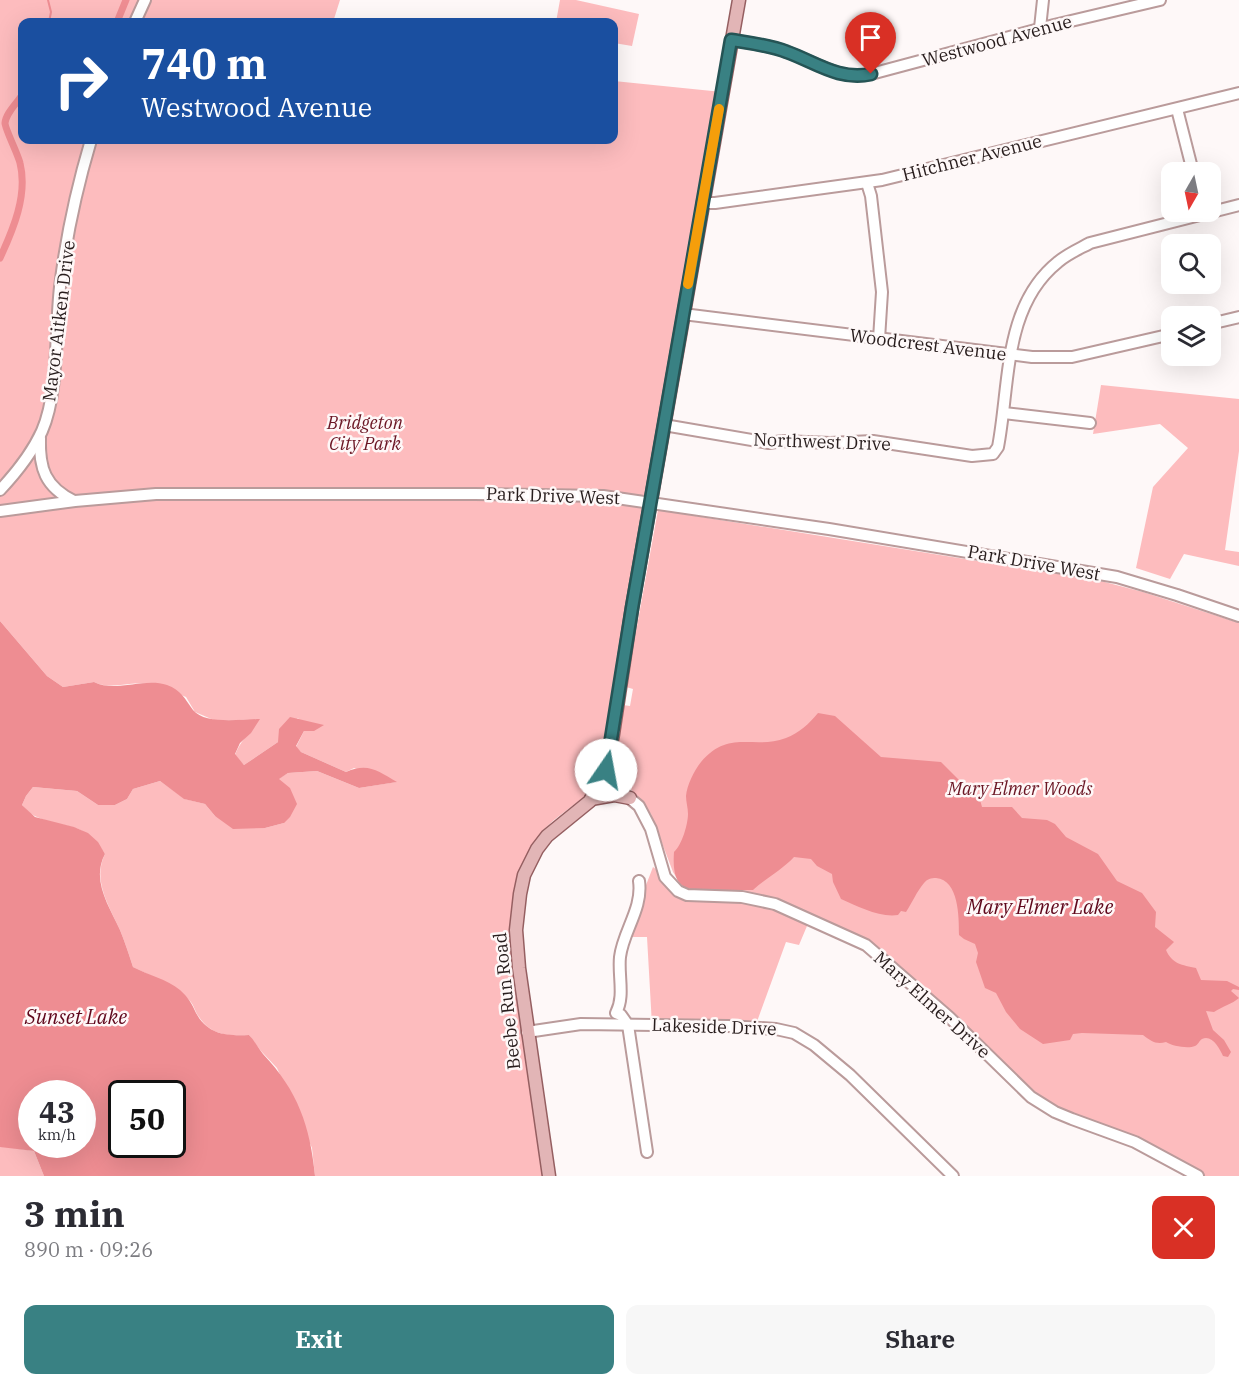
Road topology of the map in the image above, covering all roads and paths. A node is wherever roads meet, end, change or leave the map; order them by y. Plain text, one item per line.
1 (145, 0) edge
2 (739, 0) edge
3 (1043, 0) edge
4 (1160, 0) edge
5 (137, 18) edge
6 (1041, 28) junction
7 (731, 40) junction
8 (1239, 93) edge
9 (1177, 109) junction
10 (90, 144) edge
11 (1190, 162) edge
12 (867, 183) junction
13 (702, 203) junction
14 (1239, 205) edge
15 (1221, 209) edge
16 (1169, 222) edge
17 (683, 314) junction
18 (1239, 317) edge
19 (1221, 321) edge
20 (1161, 337) edge
21 (879, 339) junction
22 (1011, 355) junction
23 (1004, 413) junction
24 (1090, 423) dead end
25 (664, 425) junction
26 (40, 435) junction
27 (0, 490) edge
28 (75, 501) junction
29 (651, 502) junction
30 (0, 511) edge
31 (1239, 616) edge
32 (602, 780) junction
33 (630, 798) junction
34 (591, 799) junction
35 (639, 881) dead end
36 (628, 1024) junction
37 (527, 1032) junction
38 (647, 1152) dead end
39 (549, 1176) edge
40 (953, 1176) edge
41 (1198, 1176) edge

1 - 5 street
2 - 7 main road, Beebe Run Road
3 - 6 street
4 - 6 street, Westwood Avenue
6 - 7 street, Westwood Avenue
7 - 13 main road, Beebe Run Road
8 - 9 street, Hitchner Avenue
9 - 11 street
9 - 12 street, Hitchner Avenue
10 - 26 street, Mayor Aitken Drive
12 - 13 street, Hitchner Avenue
12 - 21 street
13 - 17 main road, Beebe Run Road
14 - 15 street
16 - 22 street
17 - 21 street, Woodcrest Avenue
17 - 25 main road, Beebe Run Road
18 - 19 street
20 - 22 street, Woodcrest Avenue
21 - 22 street, Woodcrest Avenue
22 - 23 street
23 - 24 street
23 - 25 street, Northwest Drive
25 - 29 main road, Beebe Run Road
26 - 27 street, Mayor Aitken Drive
26 - 28 street
28 - 29 street, Park Drive West
28 - 30 street, Park Drive West
29 - 31 street, Park Drive West
29 - 32 main road, Beebe Run Road
32 - 33 street, Mary Elmer Drive
32 - 34 main road, Beebe Run Road
33 - 34 main road
33 - 41 street, Mary Elmer Drive
34 - 37 main road, Beebe Run Road
35 - 36 street
36 - 37 street, Lakeside Drive
36 - 38 street
36 - 40 street, Lakeside Drive
37 - 39 main road, Beebe Run Road

